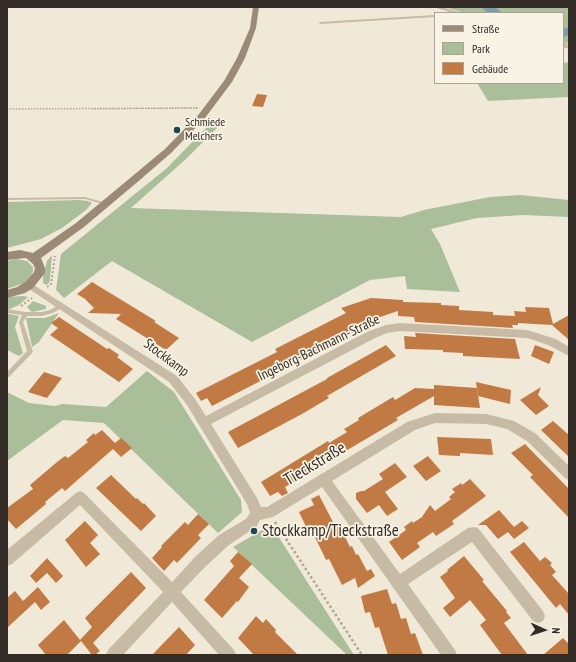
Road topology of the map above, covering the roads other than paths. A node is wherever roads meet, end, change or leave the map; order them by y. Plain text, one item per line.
1 (256, 7) edge
2 (436, 7) edge
3 (454, 12) edge
4 (434, 16) edge
5 (320, 23) dead end
6 (7, 199) edge
7 (106, 204) junction
8 (7, 256) edge
9 (34, 258) junction
10 (29, 285) junction
11 (7, 294) edge
12 (61, 306) junction
13 (7, 311) edge
14 (25, 314) junction
15 (569, 352) edge
16 (7, 374) edge
17 (204, 422) junction
18 (569, 474) edge
19 (324, 479) junction
20 (256, 514) junction
21 (7, 559) edge
22 (399, 582) junction
23 (173, 593) junction
24 (538, 616) dead end
25 (113, 655) edge
26 (229, 655) edge
27 (450, 655) edge

1 - 7 main road
2 - 3 street
4 - 5 lane
6 - 7 lane
7 - 9 main road
8 - 9 main road
9 - 10 main road
10 - 11 main road
10 - 12 street, Stockkamp
12 - 14 lane
12 - 17 street, Stockkamp
13 - 14 lane
14 - 16 lane
15 - 17 street, Ingeborg-Bachmann-Straße
17 - 20 street, Stockkamp
18 - 19 street, Tieckstraße
19 - 20 street, Tieckstraße
19 - 22 street
20 - 23 street
21 - 23 street
22 - 24 street
22 - 27 street
23 - 25 street
23 - 26 street

